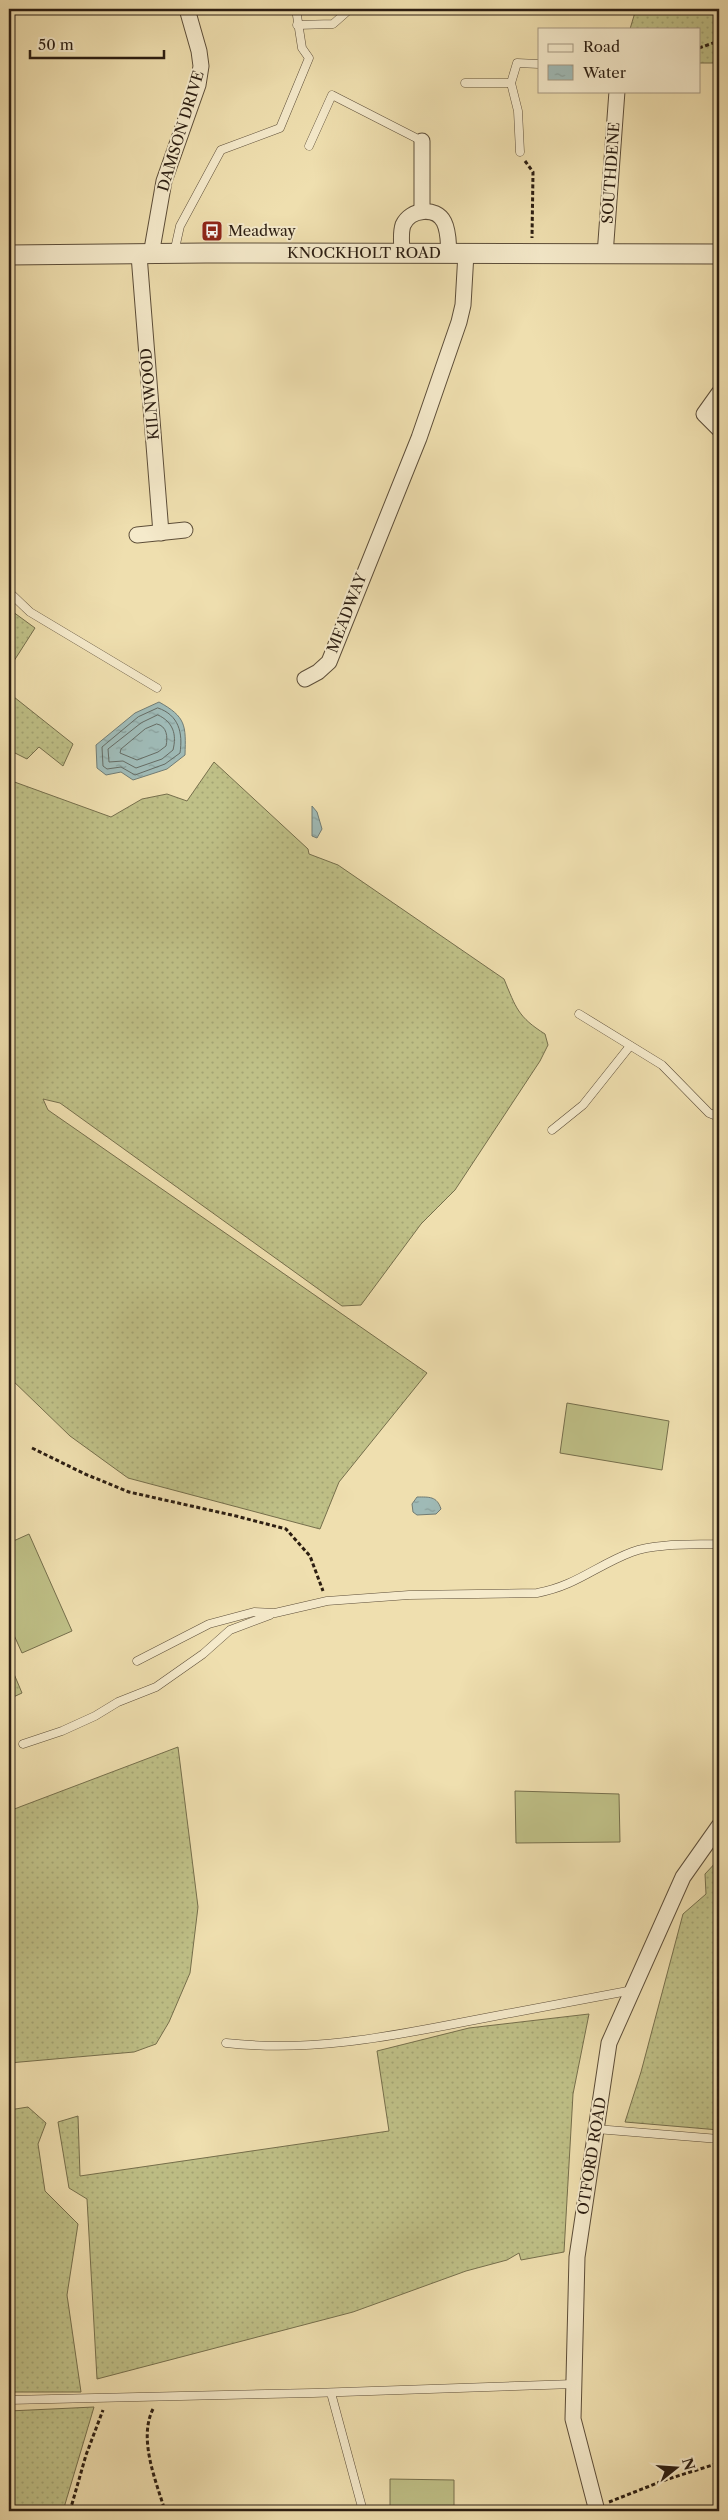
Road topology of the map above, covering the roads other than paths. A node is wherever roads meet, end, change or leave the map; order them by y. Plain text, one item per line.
1 (187, 9) edge
2 (296, 9) edge
3 (350, 9) edge
4 (297, 25) junction
5 (538, 64) edge
6 (464, 82) dead end
7 (511, 83) junction
8 (618, 92) edge
9 (422, 141) joint
10 (309, 146) dead end
11 (520, 152) road end
12 (422, 211) junction
13 (402, 253) junction
14 (457, 253) junction
15 (173, 254) junction
16 (719, 254) edge
17 (145, 255) junction
18 (605, 255) junction
19 (9, 256) edge
20 (719, 393) edge
21 (719, 429) edge
22 (185, 530) dead end
23 (161, 532) junction
24 (137, 535) dead end
25 (9, 592) edge
26 (305, 679) dead end
27 (157, 688) dead end
28 (579, 1014) dead end
29 (630, 1046) junction
30 (719, 1117) edge
31 (552, 1130) dead end
32 (719, 1544) edge
33 (275, 1613) junction
34 (137, 1661) dead end
35 (23, 1744) dead end
36 (719, 1826) edge
37 (632, 1990) junction
38 (226, 2042) dead end
39 (596, 2129) junction
40 (719, 2139) edge
41 (574, 2384) junction
42 (331, 2393) junction
43 (9, 2400) edge
44 (597, 2509) edge
45 (363, 2511) edge

1 - 17 street, DAMSON DRIVE
2 - 4 lane
3 - 4 lane
4 - 15 lane
5 - 7 lane
6 - 7 lane
7 - 11 lane
8 - 18 street, SOUTHDENE
9 - 10 lane
9 - 12 street
12 - 13 street
12 - 14 street, MEADWAY
13 - 14 street, KNOCKHOLT ROAD
13 - 15 street, KNOCKHOLT ROAD
14 - 18 street, KNOCKHOLT ROAD
14 - 26 street, MEADWAY
15 - 17 street, KNOCKHOLT ROAD
16 - 18 street, KNOCKHOLT ROAD
17 - 19 street, KNOCKHOLT ROAD
17 - 23 street, KILNWOOD
20 - 21 street
22 - 23 street
23 - 24 street
25 - 27 lane
28 - 29 lane
29 - 30 lane
29 - 31 lane
32 - 33 lane
33 - 34 lane
33 - 35 lane
36 - 37 street, OTFORD ROAD
37 - 38 lane
37 - 39 street, OTFORD ROAD
39 - 40 lane
39 - 41 street, OTFORD ROAD
41 - 42 lane
41 - 44 street, OTFORD ROAD
42 - 43 lane
42 - 45 lane

